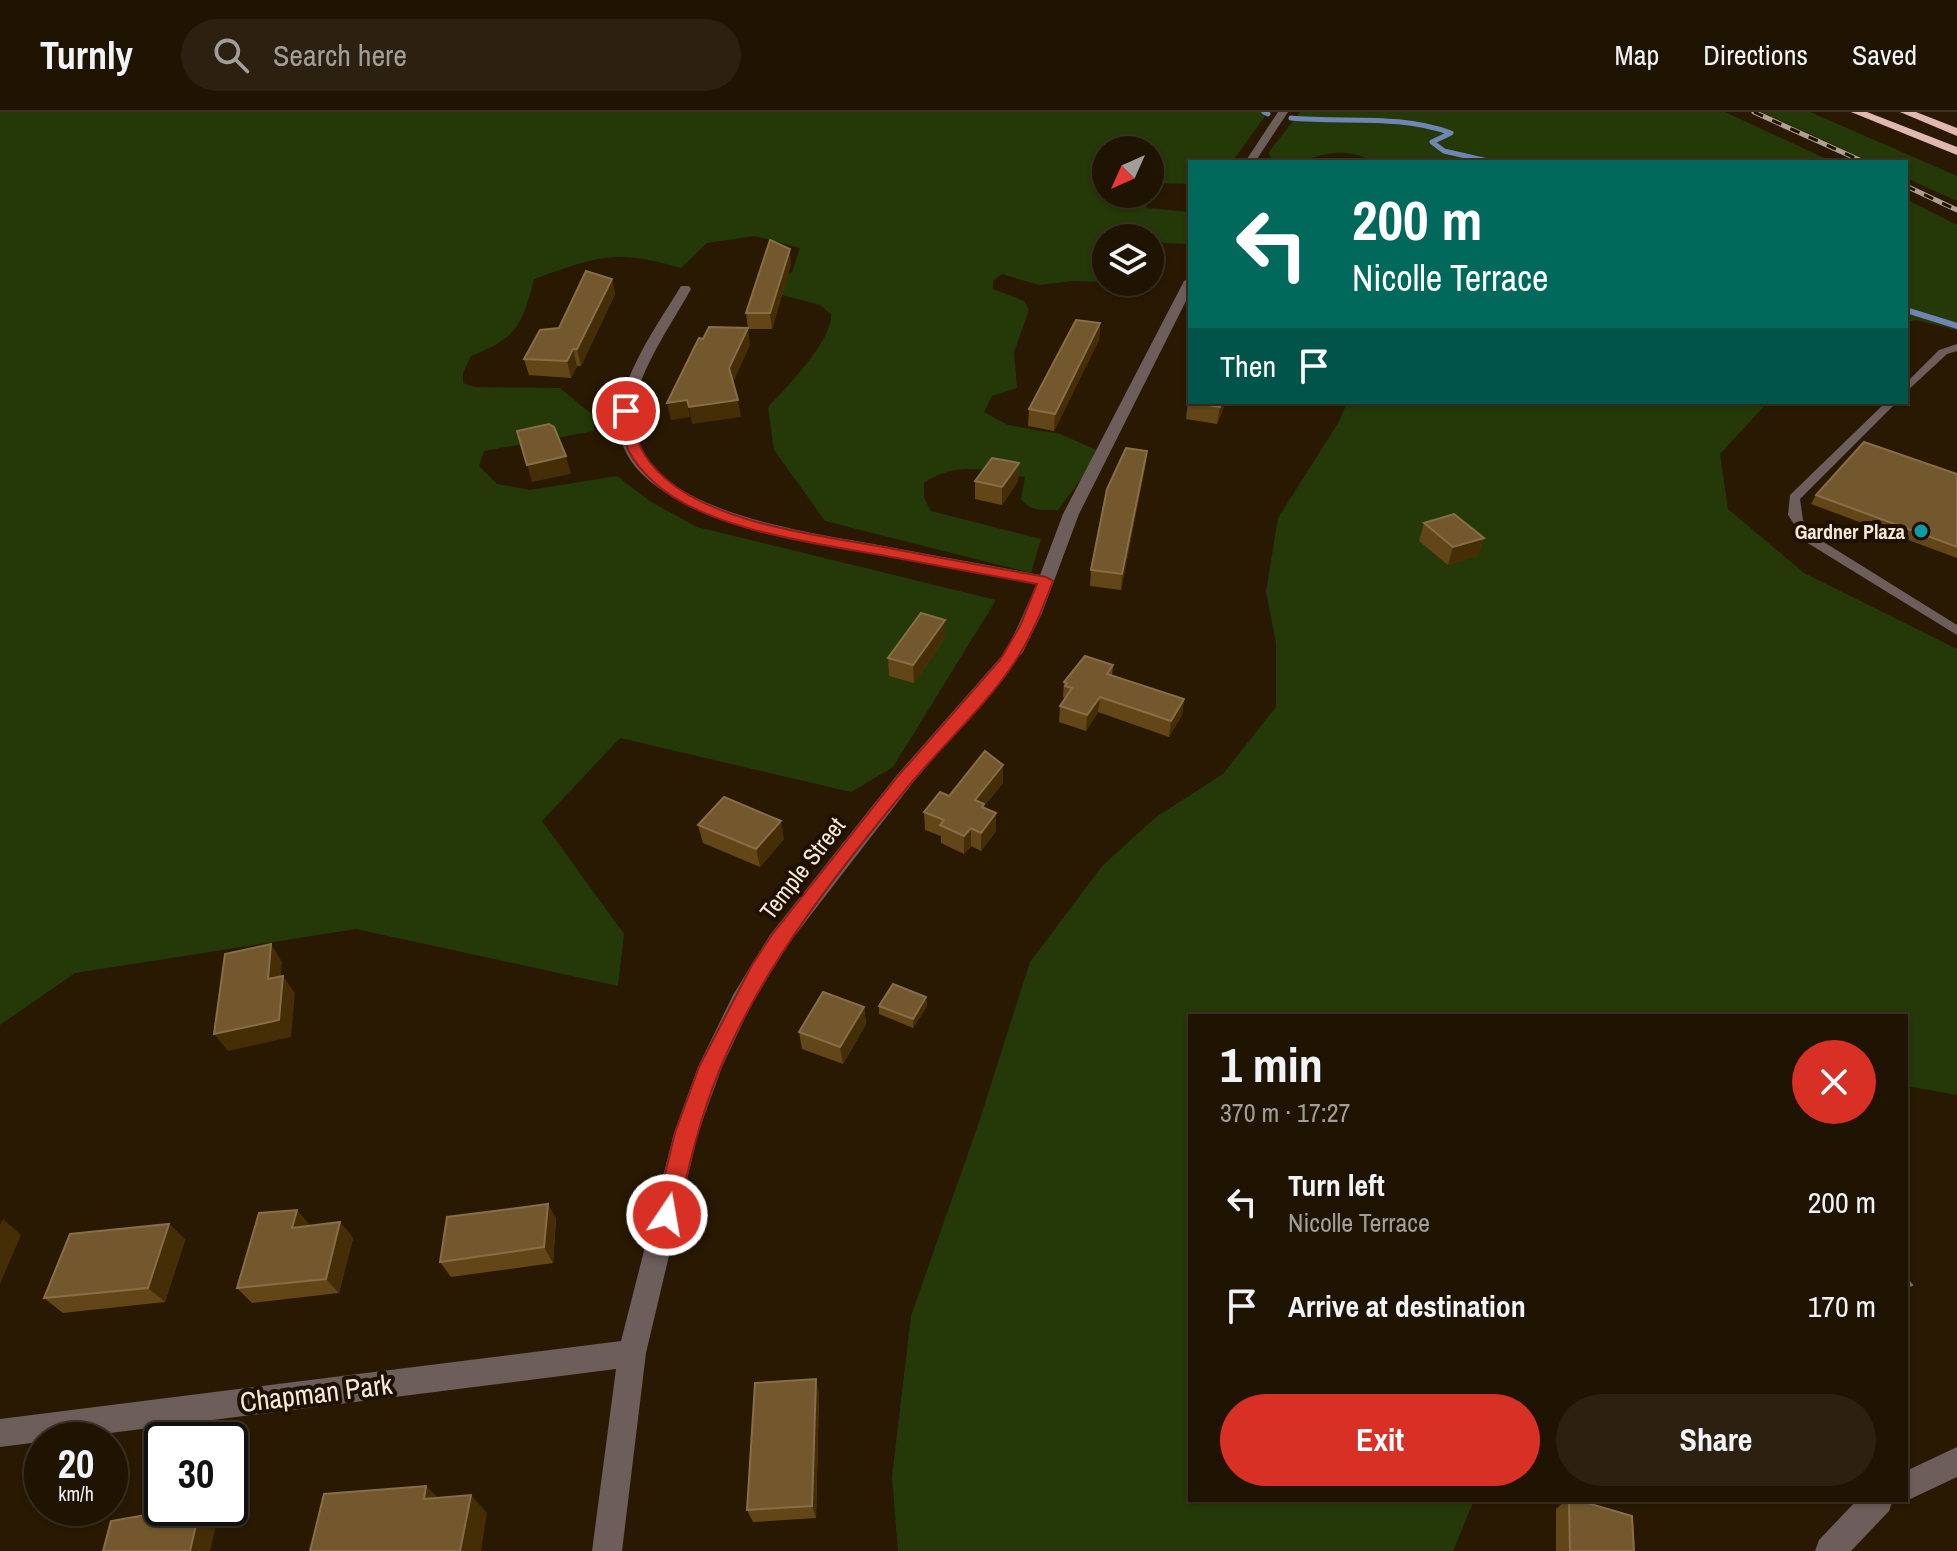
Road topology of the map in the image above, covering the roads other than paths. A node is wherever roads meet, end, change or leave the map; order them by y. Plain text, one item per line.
1 (1283, 112) edge
2 (1857, 112) edge
3 (1907, 112) edge
4 (1957, 130) edge
5 (1957, 152) edge
6 (1251, 160) edge
7 (1188, 285) edge
8 (685, 289) dead end
9 (1957, 347) edge
10 (1908, 387) edge
11 (1890, 404) edge
12 (1046, 581) junction
13 (1957, 631) edge
14 (632, 1353) junction
15 (0, 1433) edge
16 (1957, 1462) edge
17 (1908, 1485) edge
18 (1876, 1502) edge
19 (607, 1551) edge
20 (1830, 1551) edge

1 - 6 street
2 - 5 highway
3 - 4 highway
7 - 12 street, Temple Street
8 - 12 street
9 - 10 lane
11 - 13 lane
12 - 14 street, Temple Street
14 - 15 street, Chapman Park
14 - 19 street, Temple Street
16 - 17 street
18 - 20 street

